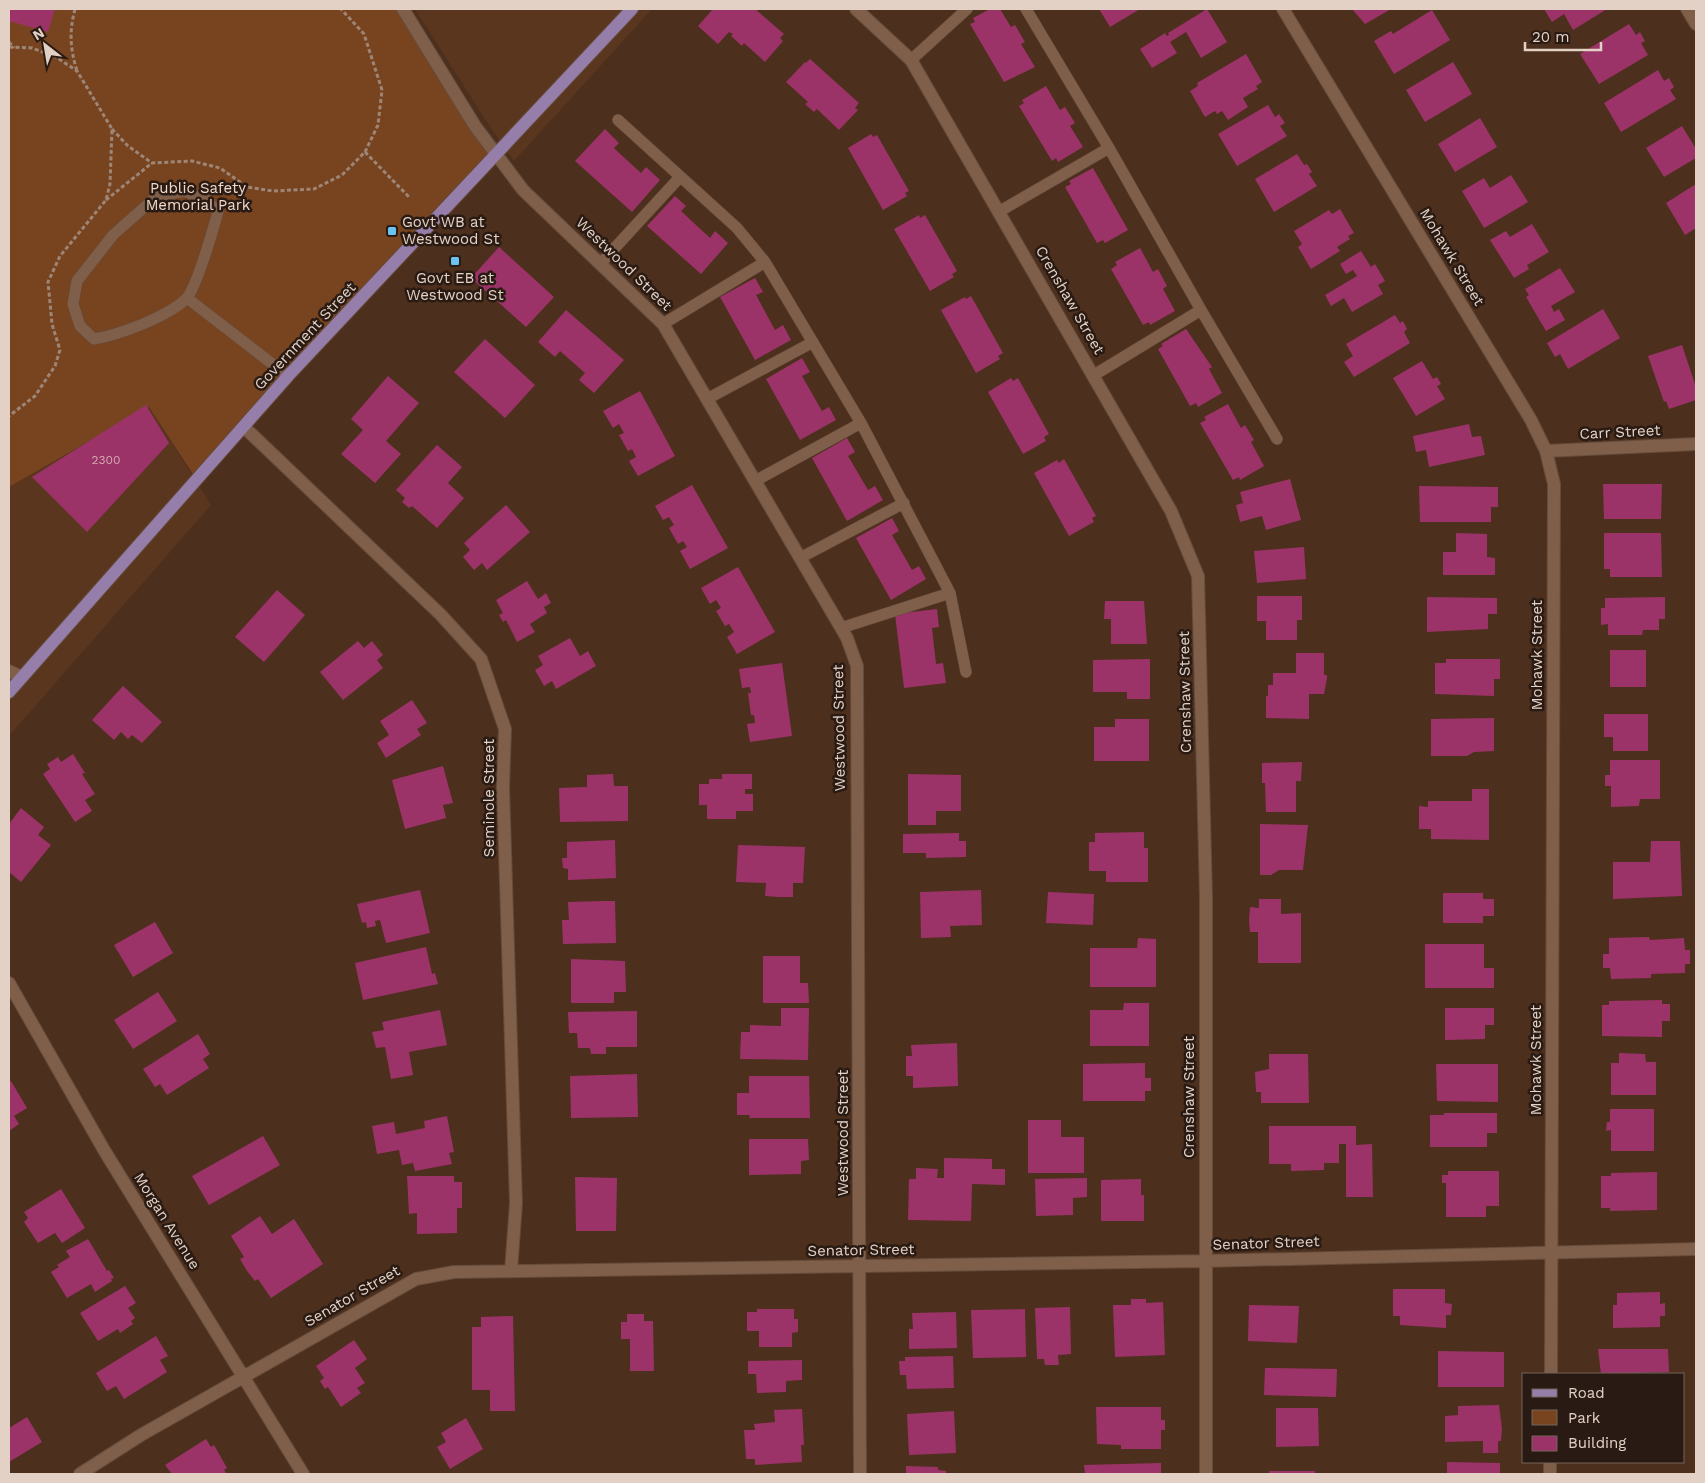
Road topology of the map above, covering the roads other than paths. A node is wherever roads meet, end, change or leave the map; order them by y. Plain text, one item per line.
1 (403, 9) edge
2 (632, 9) edge
3 (856, 9) edge
4 (967, 9) edge
5 (1026, 9) edge
6 (1283, 9) edge
7 (1687, 9) edge
8 (1696, 24) edge
9 (911, 60) junction
10 (618, 120) dead end
11 (1109, 148) junction
12 (497, 155) junction
13 (680, 177) junction
14 (1000, 211) junction
15 (765, 262) junction
16 (600, 264) junction
17 (187, 298) junction
18 (1202, 310) junction
19 (663, 324) junction
20 (813, 342) junction
21 (1094, 375) junction
22 (288, 376) junction
23 (707, 399) junction
24 (861, 423) junction
25 (244, 428) junction
26 (1277, 439) dead end
27 (1696, 444) edge
28 (1546, 451) junction
29 (755, 482) junction
30 (904, 503) junction
31 (800, 558) junction
32 (950, 593) junction
33 (841, 628) junction
34 (9, 671) edge
35 (966, 672) dead end
36 (22, 677) junction
37 (9, 692) edge
38 (9, 982) edge
39 (1696, 1249) edge
40 (1551, 1251) junction
41 (1205, 1261) junction
42 (859, 1267) junction
43 (511, 1271) junction
44 (1551, 1373) edge
45 (244, 1376) junction
46 (80, 1474) edge
47 (303, 1474) edge
48 (860, 1474) edge
49 (1206, 1474) edge

1 - 12 street, Westwood Street
2 - 12 main road, Government Street
3 - 9 street, Crenshaw Street
4 - 9 lane
5 - 11 lane
6 - 28 street, Mohawk Street
7 - 8 street
9 - 14 street, Crenshaw Street
10 - 13 lane
11 - 14 lane
11 - 18 lane
12 - 16 street, Westwood Street
12 - 22 main road, Government Street
13 - 15 lane
13 - 16 lane
14 - 21 street, Crenshaw Street
15 - 19 lane
15 - 20 lane
16 - 19 street, Westwood Street
17 - 17 lane
17 - 22 lane
18 - 21 lane
18 - 26 lane
19 - 23 street, Westwood Street
20 - 23 lane
20 - 24 lane
21 - 41 street, Crenshaw Street
22 - 25 main road, Government Street
23 - 29 street, Westwood Street
24 - 29 lane
24 - 30 lane
25 - 36 main road, Government Street
25 - 43 street, Seminole Street
27 - 28 street, Carr Street
28 - 40 street, Mohawk Street
29 - 31 street, Westwood Street
30 - 31 lane
30 - 32 lane
31 - 33 street, Westwood Street
32 - 33 lane
32 - 35 lane
33 - 42 street, Westwood Street
34 - 36 street
36 - 37 main road, Government Street
38 - 45 street, Morgan Avenue
39 - 40 street, Senator Street
40 - 41 street, Senator Street
40 - 44 street, Mohawk Street
41 - 42 street, Senator Street
41 - 49 street, Crenshaw Street
42 - 43 street, Senator Street
42 - 48 street, Westwood Street
43 - 45 street, Senator Street
45 - 46 street, Senator Street
45 - 47 street, Morgan Avenue

